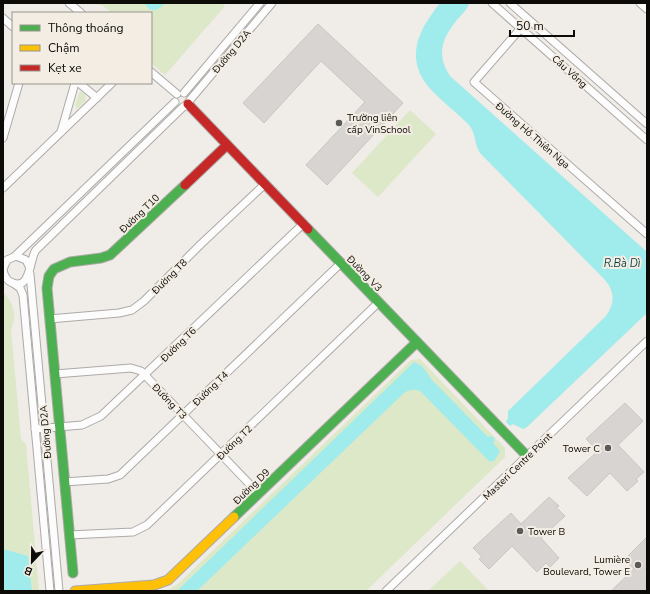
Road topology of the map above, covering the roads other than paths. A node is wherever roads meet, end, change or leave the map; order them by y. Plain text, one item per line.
1 (69, 3) edge
2 (260, 3) edge
3 (272, 3) edge
4 (492, 3) edge
5 (510, 3) edge
6 (640, 3) edge
7 (647, 9) edge
8 (80, 12) edge
9 (3, 18) edge
10 (12, 26) edge
11 (521, 28) junction
12 (152, 73) edge
13 (19, 84) edge
14 (75, 84) edge
15 (80, 84) edge
16 (111, 84) edge
17 (181, 94) junction
18 (97, 98) junction
19 (175, 102) junction
20 (187, 104) junction
21 (647, 124) edge
22 (60, 134) junction
23 (3, 138) edge
24 (647, 140) edge
25 (227, 145) junction
26 (265, 184) junction
27 (3, 188) edge
28 (303, 224) junction
29 (647, 234) edge
30 (9, 259) edge
31 (341, 263) junction
32 (30, 271) junction
33 (3, 273) edge
34 (13, 283) junction
35 (379, 302) junction
36 (49, 319) junction
37 (647, 341) edge
38 (417, 342) junction
39 (54, 374) junction
40 (145, 375) junction
41 (183, 414) junction
42 (59, 428) junction
43 (36, 429) junction
44 (44, 429) junction
45 (221, 454) junction
46 (527, 456) junction
47 (64, 482) junction
48 (258, 494) junction
49 (69, 535) junction
50 (73, 573) dead end
51 (50, 591) edge
52 (59, 591) edge
53 (75, 591) edge
54 (386, 591) edge

1 - 8 street
2 - 17 street, Đường D2A
3 - 20 street, Đường D2A
4 - 11 street, Cầu Vồng
5 - 21 street, Cầu Vồng
6 - 7 street
9 - 10 street
11 - 24 street, Cầu Vồng
11 - 29 street, Đường Hồ Thiên Nga
12 - 17 street
13 - 23 street
14 - 22 street
15 - 18 street
16 - 18 street
17 - 19 street, Đường D2A
17 - 20 street
18 - 22 street
19 - 20 street
19 - 30 street
20 - 25 street, Đường V3
20 - 32 street, Đường D2A
22 - 27 street
25 - 26 street, Đường V3
25 - 36 street, Đường T10
26 - 28 street, Đường V3
26 - 36 street, Đường T8
28 - 31 street, Đường V3
28 - 40 street, Đường T6
30 - 32 street
30 - 33 street
31 - 35 street, Đường V3
31 - 41 street, Đường T4
32 - 34 street
32 - 44 street, Đường D2A
33 - 34 street
34 - 43 street, Đường D2A
35 - 38 street, Đường V3
35 - 45 street, Đường T2
36 - 39 street
37 - 46 street, Masteri Centre Point
38 - 46 street, Đường V3
38 - 48 street, Đường D9
39 - 40 street, Đường T3
39 - 42 street
40 - 41 street, Đường T3
40 - 42 street, Đường T6
41 - 45 street, Đường T3
41 - 47 street, Đường T4
42 - 44 street, Đường T6
42 - 47 street
43 - 44 street, Đường T6
43 - 51 street, Đường D2A
44 - 52 street, Đường D2A
45 - 48 street, Đường T3
45 - 49 street, Đường T2
46 - 54 street, Masteri Centre Point
47 - 49 street
48 - 53 street, Đường D9
49 - 50 street

